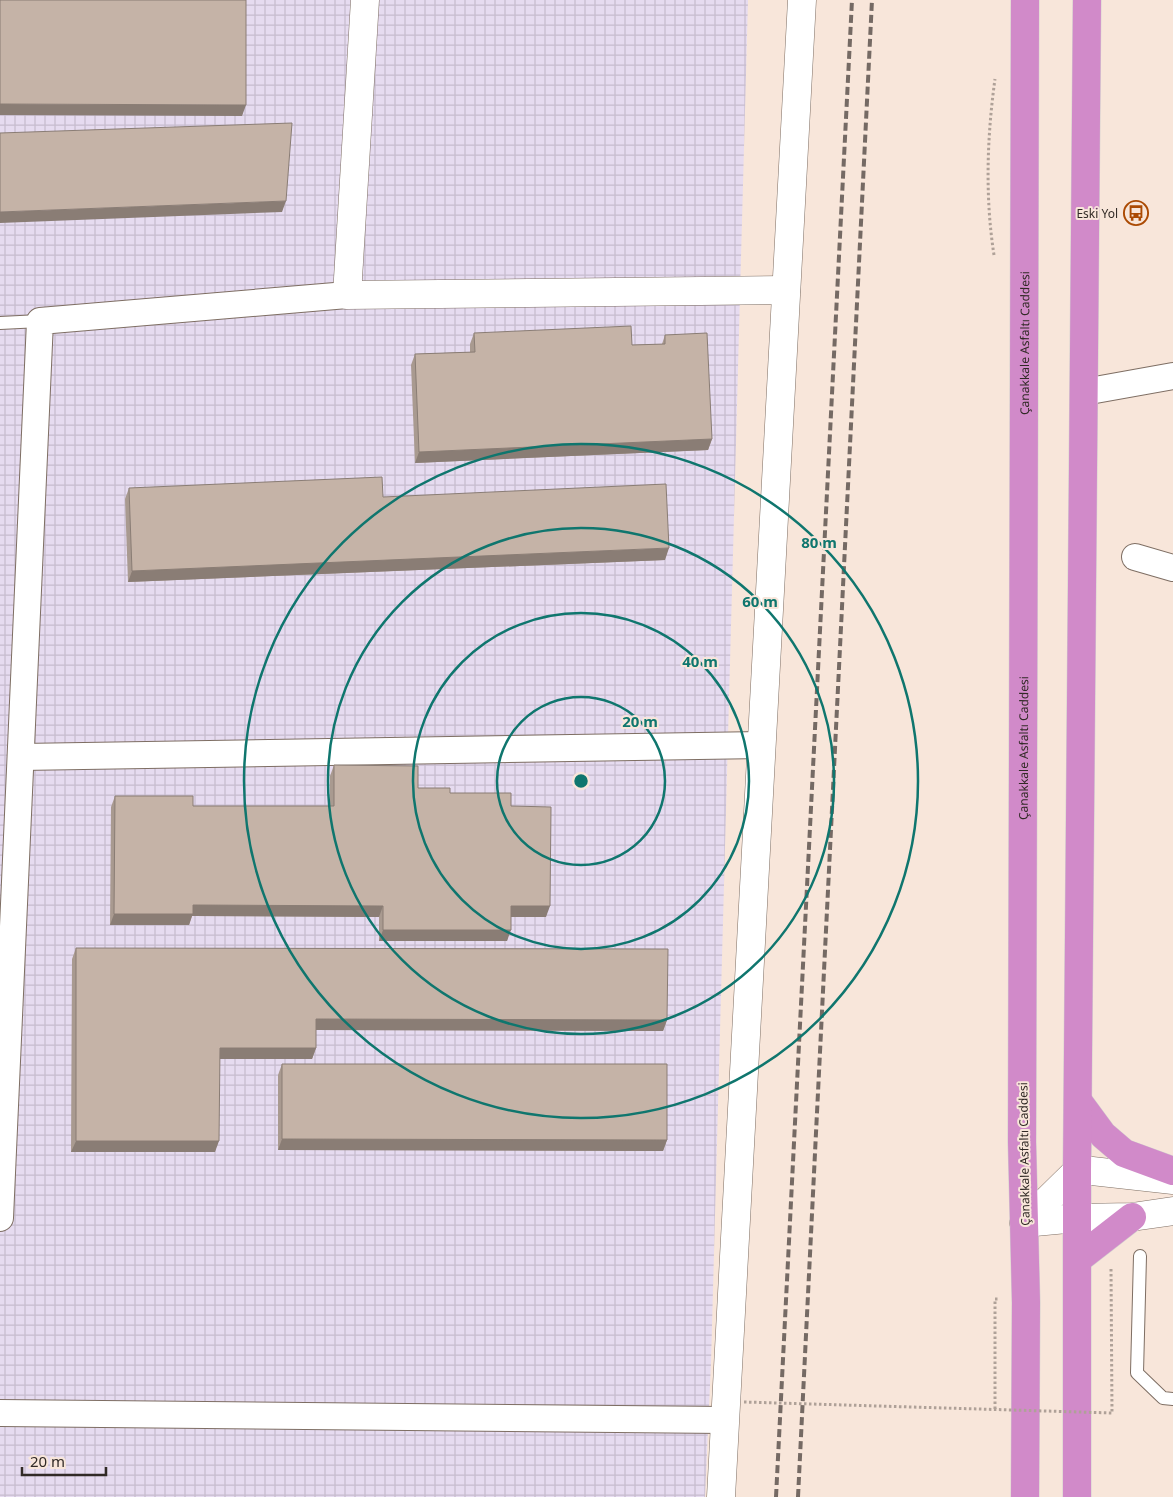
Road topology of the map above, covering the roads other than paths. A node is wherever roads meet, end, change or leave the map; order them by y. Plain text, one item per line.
1 (365, 0) edge
2 (802, 0) edge
3 (1025, 0) edge
4 (1087, 0) edge
5 (786, 290) junction
6 (347, 296) junction
7 (40, 321) junction
8 (0, 323) edge
9 (1173, 376) edge
10 (1084, 392) junction
11 (1135, 557) dead end
12 (1173, 568) edge
13 (762, 745) junction
14 (21, 757) junction
15 (1078, 1101) junction
16 (1078, 1171) junction
17 (1173, 1171) edge
18 (1173, 1180) edge
19 (1173, 1212) edge
20 (1132, 1217) junction
21 (0, 1218) edge
22 (1078, 1218) junction
23 (1024, 1223) junction
24 (1140, 1256) dead end
25 (1078, 1259) junction
26 (1173, 1399) edge
27 (735, 1411) junction
28 (0, 1413) edge
29 (721, 1497) edge
30 (1025, 1497) edge
31 (1077, 1497) edge

1 - 6 street
2 - 5 street
3 - 23 highway, Çanakkale Asfaltı Caddesi
4 - 10 highway
5 - 6 street
5 - 13 street
6 - 7 street
7 - 8 lane
7 - 14 street
9 - 10 street
10 - 15 highway
11 - 12 street
13 - 14 street
13 - 27 street
14 - 21 street
15 - 16 highway
15 - 17 highway
16 - 18 street
16 - 22 highway
16 - 23 street
19 - 20 street
20 - 22 street
20 - 25 highway
22 - 23 street
22 - 25 highway
23 - 30 highway, Çanakkale Asfaltı Caddesi
24 - 26 lane
25 - 31 highway
27 - 28 street
27 - 29 street

